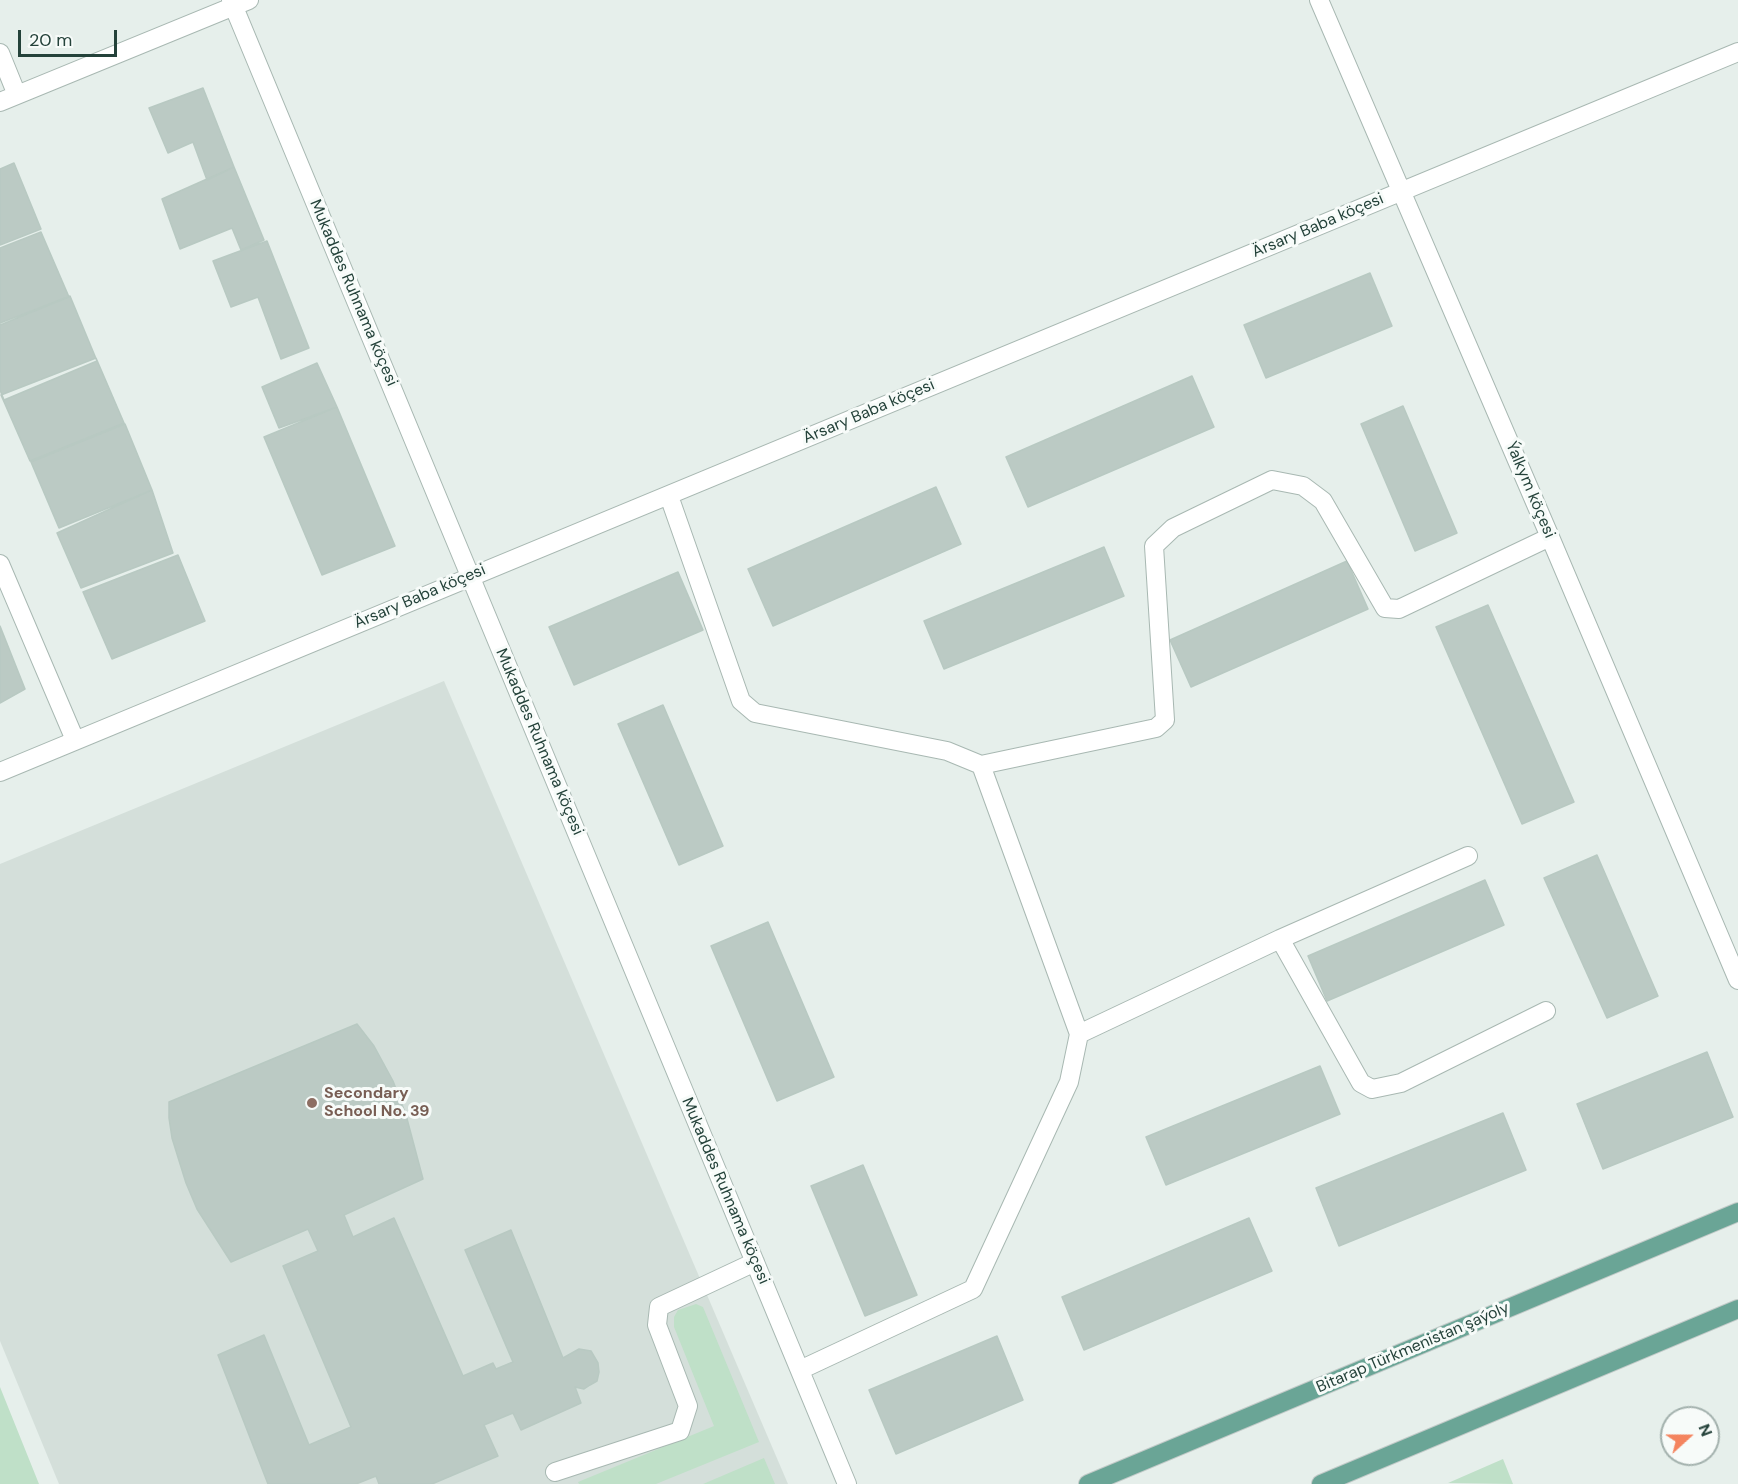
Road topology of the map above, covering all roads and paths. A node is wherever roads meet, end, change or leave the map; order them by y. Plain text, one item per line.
1 (1319, 0) edge
2 (238, 2) edge
3 (1738, 52) edge
4 (0, 53) edge
5 (8, 99) edge
6 (1401, 192) junction
7 (669, 496) junction
8 (1550, 537) junction
9 (0, 564) edge
10 (470, 576) junction
11 (75, 741) junction
12 (981, 765) junction
13 (0, 772) edge
14 (1468, 856) dead end
15 (1280, 939) junction
16 (1738, 980) edge
17 (1545, 1011) dead end
18 (1079, 1034) junction
19 (1738, 1212) edge
20 (755, 1262) junction
21 (1738, 1309) edge
22 (800, 1370) junction
23 (555, 1472) dead end
24 (847, 1484) edge
25 (1088, 1484) edge
26 (1321, 1484) edge

1 - 6 street, Ýalkym köçesi
2 - 5 street
2 - 10 street, Mukaddes Ruhnama köçesi
3 - 6 street, Ärsary Baba köçesi
4 - 5 street
6 - 7 street, Ärsary Baba köçesi
6 - 8 street, Ýalkym köçesi
7 - 10 street, Ärsary Baba köçesi
7 - 12 street
8 - 12 street
8 - 16 street, Ýalkym köçesi
9 - 11 street
10 - 11 street, Ärsary Baba köçesi
10 - 20 street, Mukaddes Ruhnama köçesi
11 - 13 street, Ärsary Baba köçesi
12 - 18 street
14 - 15 street
15 - 17 street
15 - 18 street
18 - 22 street
19 - 25 main road, Bitarap Türkmenistan şaýoly
20 - 22 street, Mukaddes Ruhnama köçesi
20 - 23 street
21 - 26 main road
22 - 24 street, Mukaddes Ruhnama köçesi

